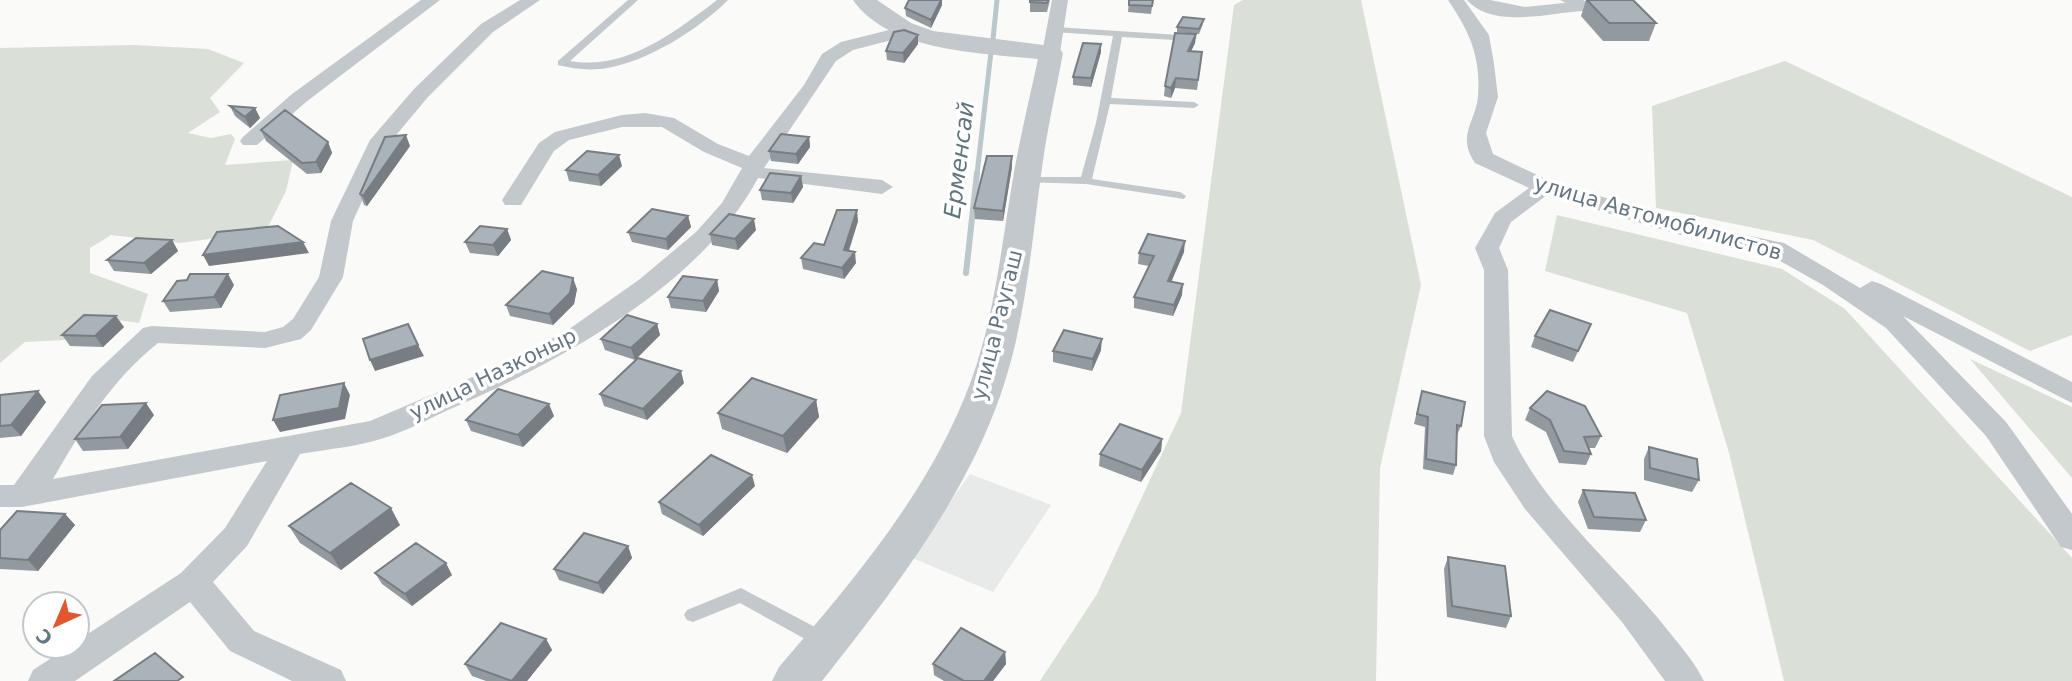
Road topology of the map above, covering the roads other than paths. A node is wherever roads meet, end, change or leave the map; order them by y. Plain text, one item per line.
1 (432, 0) edge
2 (532, 0) edge
3 (633, 0) edge
4 (723, 0) edge
5 (864, 0) edge
6 (1060, 0) edge
7 (1456, 0) edge
8 (1475, 0) edge
9 (1574, 2) edge
10 (1625, 8) edge
11 (905, 31) junction
12 (1118, 33) junction
13 (1194, 38) edge
14 (1054, 41) junction
15 (1106, 102) junction
16 (1194, 106) dead end
17 (250, 141) dead end
18 (752, 169) junction
19 (1026, 180) junction
20 (1086, 181) junction
21 (1542, 186) junction
22 (882, 187) dead end
23 (1180, 196) dead end
24 (513, 200) dead end
25 (1776, 248) junction
26 (2072, 394) edge
27 (290, 447) junction
28 (11, 496) edge
29 (2072, 538) edge
30 (193, 582) junction
31 (693, 615) dead end
32 (828, 642) junction
33 (46, 681) edge
34 (328, 681) edge
35 (795, 681) edge
36 (1686, 681) edge

1 - 17 street
2 - 28 street
3 - 4 lane
5 - 11 street
6 - 14 street, улица Раугаш
7 - 21 street, улица Автомобилистов
8 - 9 street
9 - 10 street
11 - 14 street
11 - 18 street, улица Назконыр
12 - 13 lane
12 - 14 lane
12 - 15 lane
14 - 19 street, улица Раугаш
15 - 16 lane
15 - 20 lane
18 - 22 street
18 - 24 street
18 - 27 street, улица Назконыр
19 - 20 lane
19 - 32 street, улица Раугаш
20 - 23 lane
21 - 25 street, улица Автомобилистов
21 - 36 street
25 - 26 street
25 - 29 street, улица Автомобилистов
27 - 28 street, улица Назконыр
27 - 30 street
30 - 33 street
30 - 34 street
31 - 32 lane
32 - 35 street, улица Раугаш

